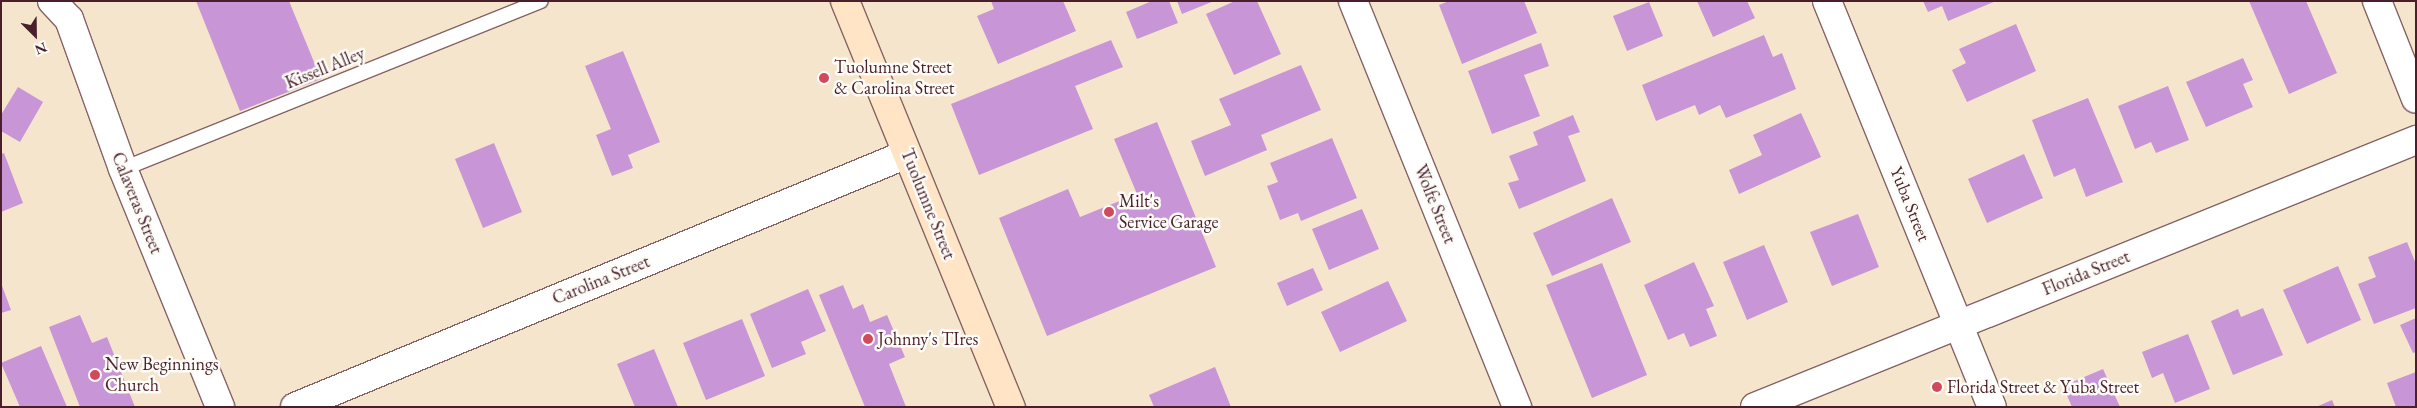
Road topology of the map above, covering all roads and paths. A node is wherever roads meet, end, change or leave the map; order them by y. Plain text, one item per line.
1 (52, 1) edge
2 (541, 1) edge
3 (845, 1) edge
4 (1353, 1) edge
5 (1827, 1) edge
6 (2377, 1) edge
7 (2416, 99) edge
8 (2416, 140) edge
9 (907, 154) junction
10 (123, 169) junction
11 (1960, 324) junction
12 (220, 407) edge
13 (295, 407) edge
14 (1011, 407) edge
15 (1517, 407) edge
16 (1755, 407) edge
17 (1992, 407) edge

1 - 10 street, Calaveras Street
2 - 10 lane, Kissell Alley
3 - 9 main road, Tuolumne Street
4 - 15 street, Wolfe Street
5 - 11 street, Yuba Street
6 - 7 street
8 - 11 street, Florida Street
9 - 13 street, Carolina Street
9 - 14 main road, Tuolumne Street
10 - 12 street, Calaveras Street
11 - 16 street, Florida Street
11 - 17 street, Yuba Street

